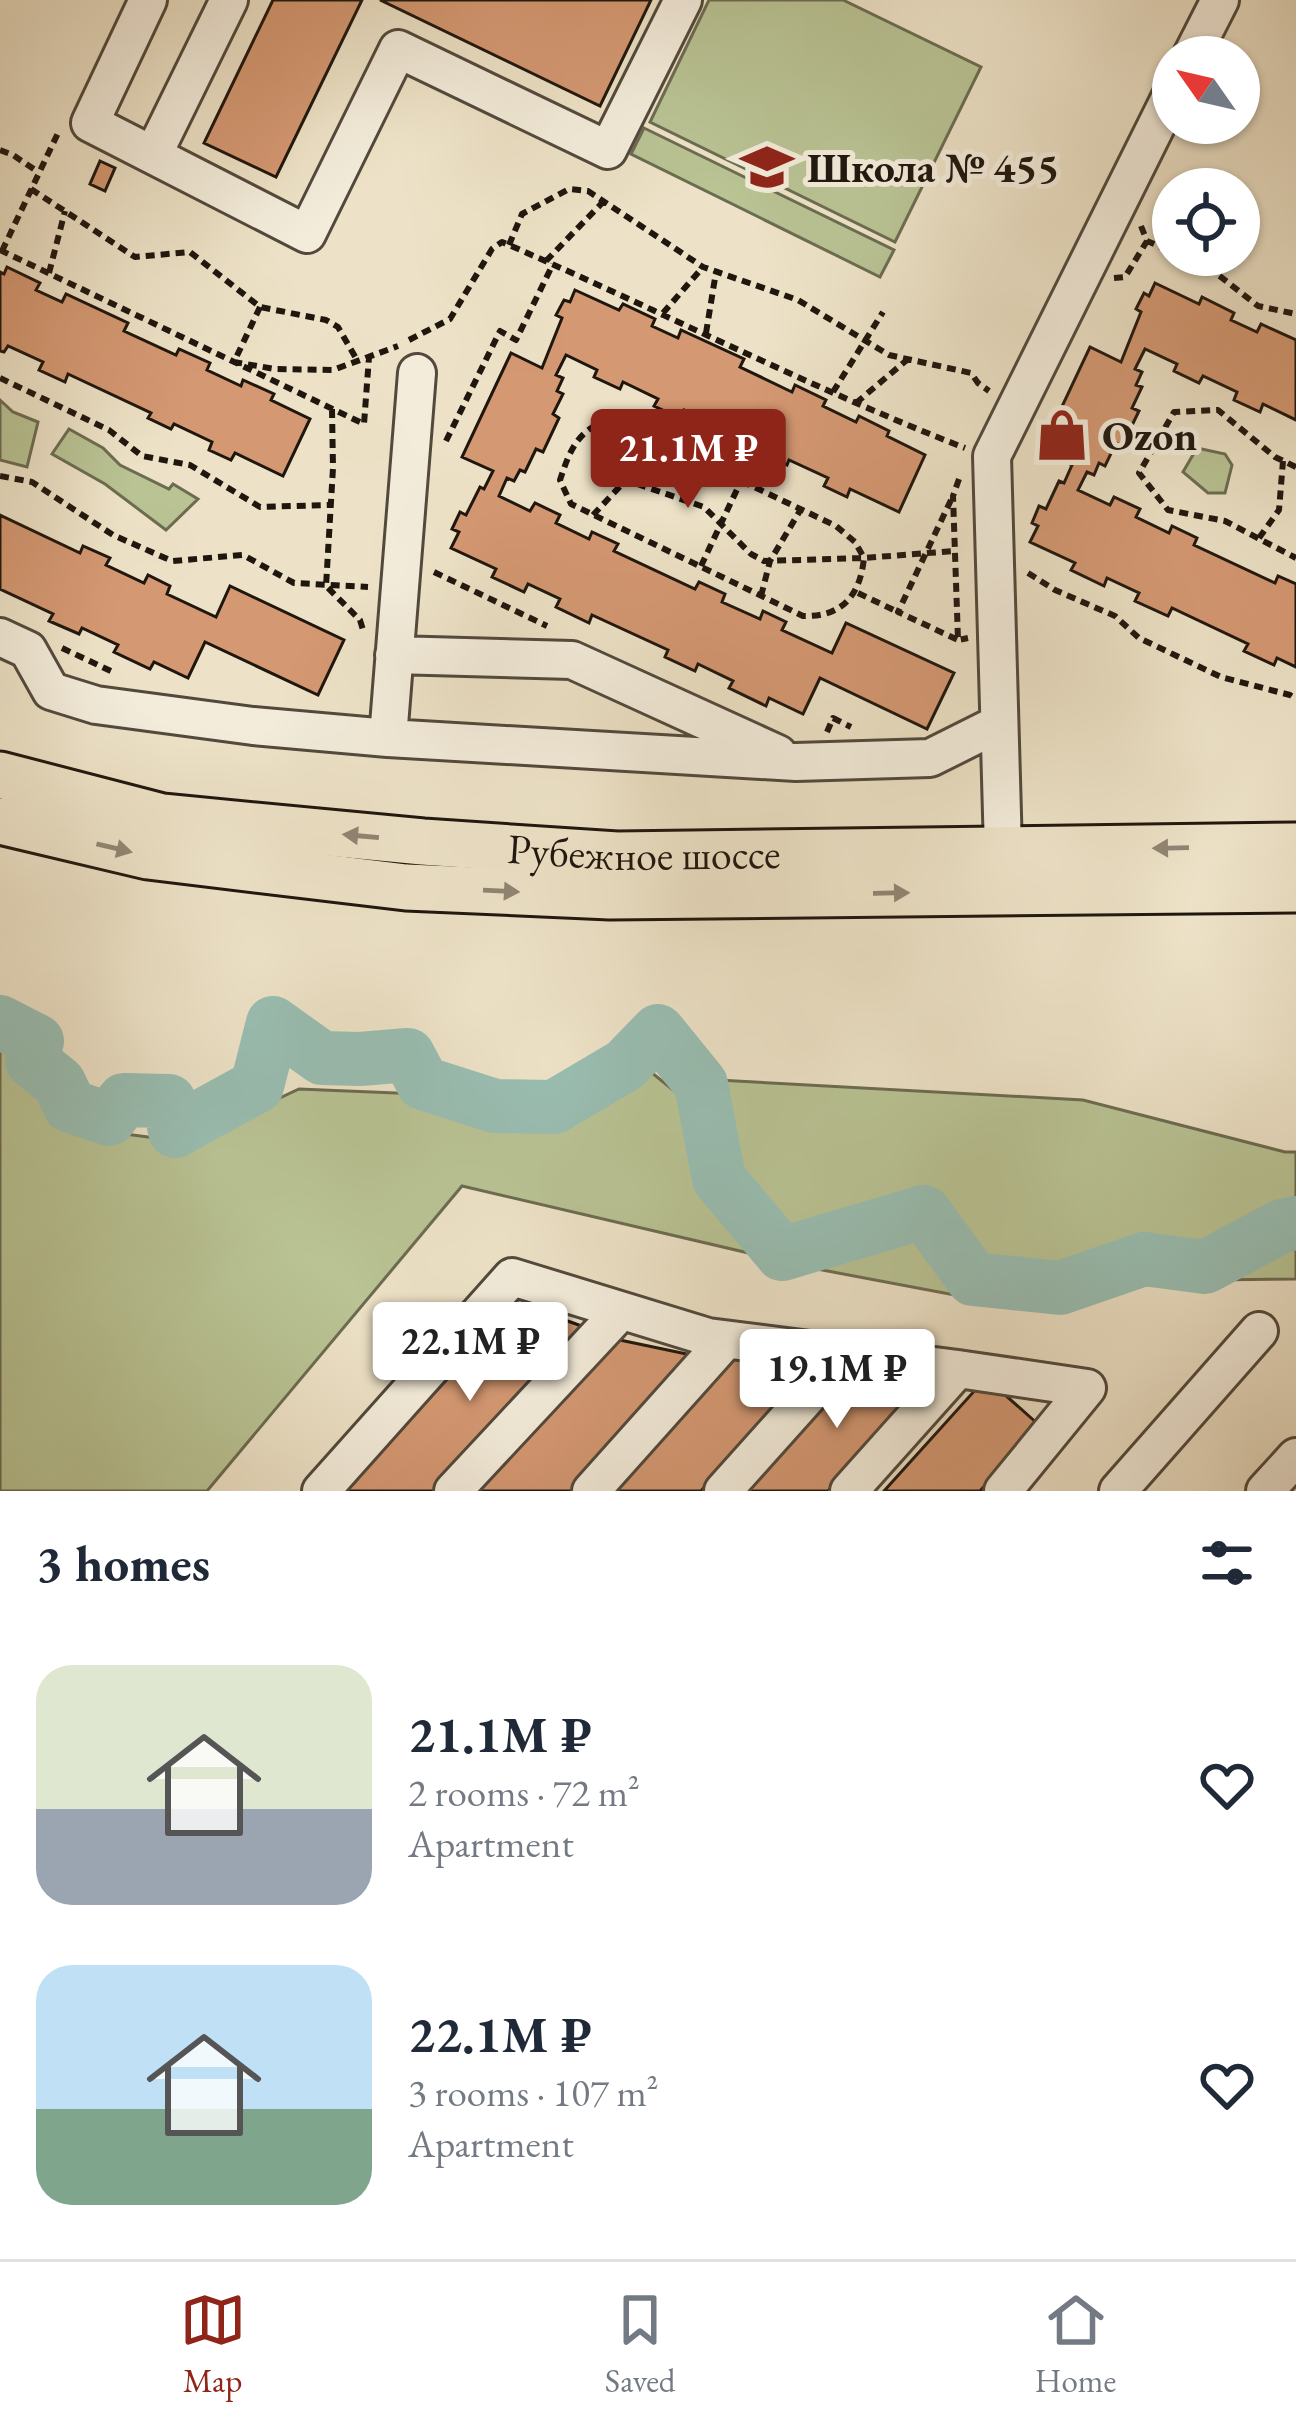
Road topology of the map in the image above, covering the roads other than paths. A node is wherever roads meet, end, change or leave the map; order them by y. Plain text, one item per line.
1 (148, 0) edge
2 (229, 0) edge
3 (683, 0) edge
4 (1220, 0) edge
5 (1202, 36) edge
6 (1152, 134) edge
7 (153, 155) junction
8 (417, 373) dead end
9 (0, 637) edge
10 (380, 645) junction
11 (998, 724) junction
12 (388, 738) junction
13 (796, 762) junction
14 (0, 775) edge
15 (0, 821) edge
16 (1296, 846) edge
17 (1003, 850) junction
18 (1296, 889) edge
19 (621, 1311) junction
20 (1259, 1331) dead end
21 (726, 1340) junction
22 (844, 1356) junction
23 (958, 1369) junction
24 (1296, 1457) edge
25 (321, 1491) edge
26 (453, 1491) edge
27 (591, 1491) edge
28 (724, 1491) edge
29 (849, 1491) edge
30 (1003, 1491) edge
31 (1118, 1491) edge
32 (1265, 1491) edge

1 - 7 lane
2 - 7 lane
3 - 7 lane
4 - 5 lane
6 - 11 lane
8 - 10 lane
9 - 12 lane
10 - 12 lane
10 - 13 lane
11 - 13 lane
11 - 17 lane
12 - 13 lane
17 -> 14 main road, Рубежное шоссе
15 -> 18 main road, Рубежное шоссе
16 -> 17 main road, Рубежное шоссе
19 - 21 lane
19 - 25 lane
19 - 26 lane
20 - 31 lane
21 - 22 lane
21 - 27 lane
22 - 23 lane
22 - 28 lane
23 - 29 lane
23 - 30 lane
24 - 32 lane

